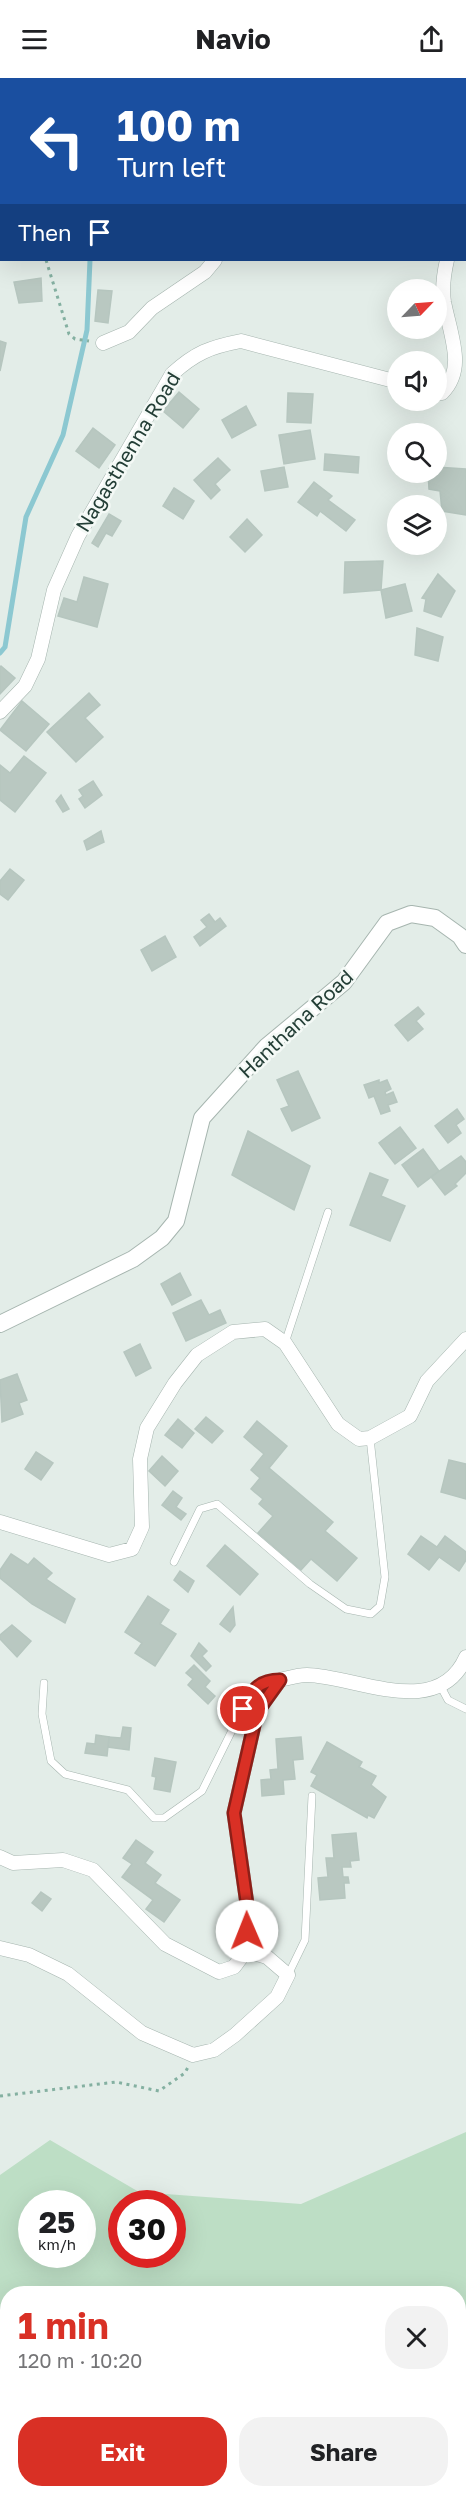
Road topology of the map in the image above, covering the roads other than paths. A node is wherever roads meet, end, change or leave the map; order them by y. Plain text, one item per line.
1 (214, 261) edge
2 (447, 261) edge
3 (103, 344) dead end
4 (387, 379) edge
5 (447, 389) edge
6 (0, 712) edge
7 (466, 945) edge
8 (328, 1212) dead end
9 (0, 1324) edge
10 (466, 1339) edge
11 (285, 1343) junction
12 (370, 1438) junction
13 (0, 1522) edge
14 (174, 1562) dead end
15 (466, 1657) edge
16 (280, 1680) junction
17 (44, 1683) dead end
18 (440, 1684) junction
19 (466, 1709) edge
20 (312, 1796) dead end
21 (0, 1857) edge
22 (0, 1948) edge
23 (246, 1951) junction
24 (288, 1975) junction

1 - 3 street
2 - 5 street
4 - 6 street, Nagasthenna Road
7 - 9 street, Hanthana Road
8 - 11 lane
10 - 12 street
11 - 12 street
11 - 13 street
12 - 14 lane
15 - 18 street
16 - 17 lane
16 - 18 street
16 - 23 street
18 - 19 lane
20 - 24 lane
21 - 23 street
22 - 24 street
23 - 24 street

